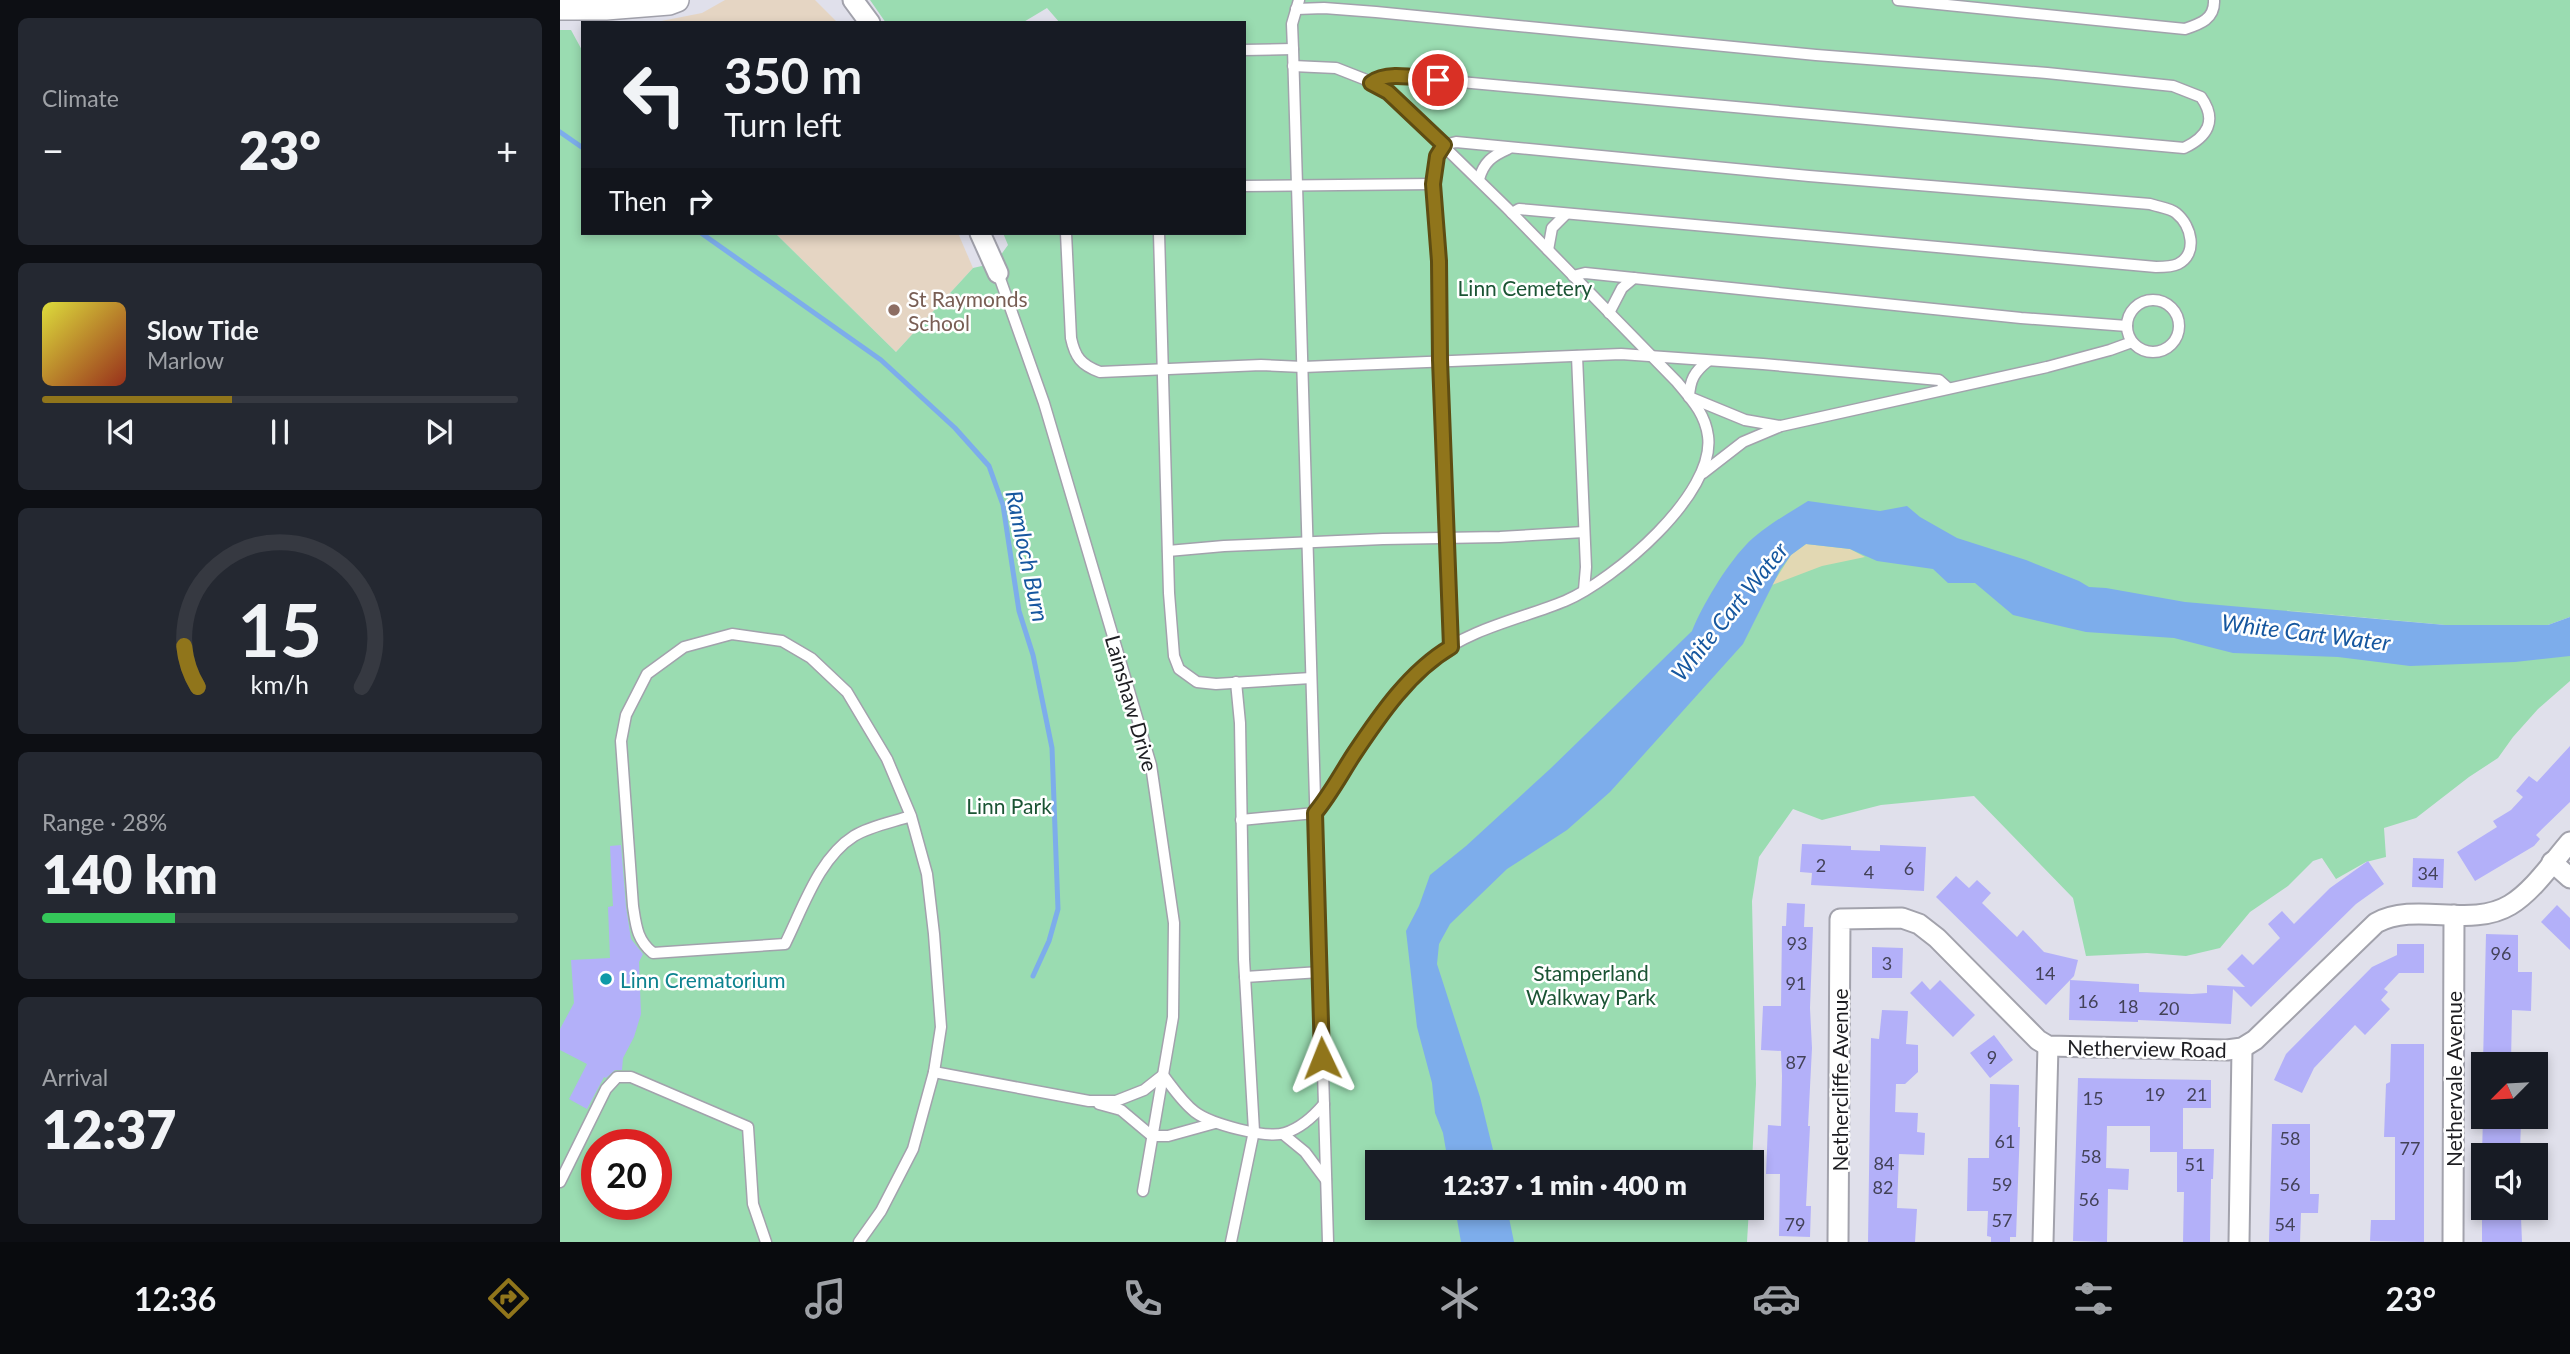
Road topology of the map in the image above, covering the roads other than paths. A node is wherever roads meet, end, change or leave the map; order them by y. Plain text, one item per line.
1 (677, 0) edge
2 (853, 0) edge
3 (1898, 0) edge
4 (2214, 0) edge
5 (1298, 4) edge
6 (560, 8) edge
7 (869, 21) edge
8 (1293, 49) junction
9 (1246, 50) edge
10 (1293, 66) junction
11 (1371, 83) junction
12 (1444, 145) junction
13 (1510, 148) junction
14 (1479, 179) junction
15 (1433, 184) junction
16 (1246, 186) edge
17 (1296, 187) junction
18 (1512, 213) junction
19 (1566, 214) junction
20 (980, 235) edge
21 (1066, 235) edge
22 (1159, 235) edge
23 (1548, 250) junction
24 (998, 273) joint
25 (1573, 276) junction
26 (1634, 278) junction
27 (1609, 313) junction
28 (2127, 326) junction
29 (2132, 342) junction
30 (1650, 355) junction
31 (1577, 356) junction
32 (1440, 360) junction
33 (1708, 361) junction
34 (1303, 367) junction
35 (1164, 370) junction
36 (1948, 388) junction
37 (1689, 397) junction
38 (1781, 426) junction
39 (1700, 476) junction
40 (1584, 532) junction
41 (1448, 538) junction
42 (1308, 543) junction
43 (1168, 551) junction
44 (1584, 590) junction
45 (1451, 647) junction
46 (1311, 678) junction
47 (1236, 682) junction
48 (1315, 813) junction
49 (911, 816) junction
50 (1241, 820) junction
51 (2570, 842) edge
52 (2552, 862) junction
53 (2570, 878) edge
54 (2454, 915) junction
55 (1839, 919) joint
56 (1320, 972) junction
57 (1245, 977) junction
58 (2048, 1046) junction
59 (2242, 1048) junction
60 (933, 1072) junction
61 (1163, 1075) junction
62 (1089, 1101) junction
63 (1324, 1104) junction
64 (1215, 1123) junction
65 (1254, 1131) junction
66 (1283, 1134) junction
67 (1152, 1136) junction
68 (1326, 1181) junction
69 (560, 1182) edge
70 (1143, 1191) dead end
71 (766, 1242) edge
72 (859, 1242) edge
73 (1231, 1242) edge
74 (1328, 1242) edge
75 (1838, 1242) edge
76 (2043, 1242) edge
77 (2239, 1242) edge
78 (2453, 1242) edge

1 - 6 street
2 - 7 street
3 - 4 lane
5 - 8 lane
5 - 11 lane
8 - 9 lane
8 - 10 lane
10 - 11 lane
10 - 17 lane
11 - 12 lane
12 - 13 lane
12 - 14 lane
12 - 15 lane
13 - 14 lane
13 - 19 lane
14 - 18 lane
15 - 17 lane
15 - 32 lane
16 - 17 lane
17 - 34 lane
18 - 19 lane
18 - 23 lane
19 - 23 lane
20 - 24 street, Lainshaw Drive
21 - 35 lane
22 - 35 lane
23 - 25 lane
24 - 61 lane, Lainshaw Drive
25 - 26 lane
25 - 27 lane
26 - 27 lane
26 - 28 lane
27 - 30 lane
28 - 29 lane
28 - 29 lane
29 - 36 lane
30 - 31 lane
30 - 33 lane
30 - 37 lane
31 - 32 lane
31 - 40 lane
32 - 34 lane
32 - 41 lane
33 - 36 lane
33 - 37 lane
34 - 35 lane
34 - 42 lane
35 - 43 lane
36 - 38 lane
37 - 38 lane
37 - 39 lane
38 - 39 lane
39 - 44 lane
40 - 41 lane
40 - 44 lane
41 - 42 lane
41 - 45 lane
42 - 43 lane
42 - 46 lane
43 - 47 lane
44 - 45 lane
45 - 48 lane
46 - 47 lane
46 - 48 lane
47 - 50 lane
48 - 50 lane
48 - 56 lane
49 - 49 lane
49 - 60 lane
50 - 57 lane
51 - 52 street, Netherview Road
52 - 53 street
52 - 54 street, Netherview Road
54 - 59 street, Netherview Road
54 - 78 street, Nethervale Avenue
55 - 58 street, Netherview Road
55 - 75 street, Nethercliffe Avenue
56 - 57 lane
56 - 63 lane
57 - 65 lane
58 - 59 street, Netherview Road
58 - 76 street
59 - 77 street
60 - 62 lane
60 - 72 lane
61 - 62 lane
61 - 64 lane
61 - 67 lane, Lainshaw Drive
62 - 67 lane
63 - 66 lane
63 - 68 lane
64 - 65 lane
64 - 67 lane
65 - 66 lane
65 - 73 lane
66 - 68 lane
67 - 70 lane, Lainshaw Drive
68 - 74 lane
69 - 71 lane

